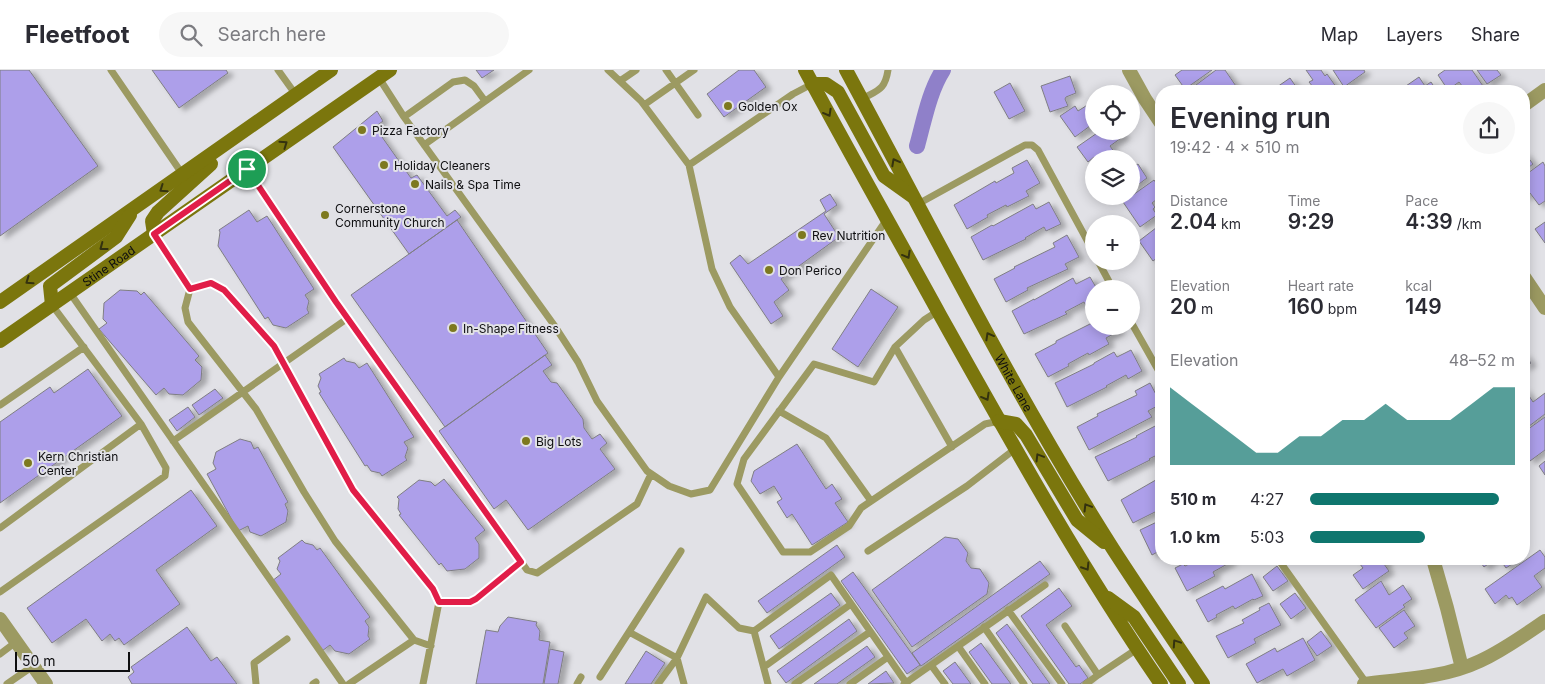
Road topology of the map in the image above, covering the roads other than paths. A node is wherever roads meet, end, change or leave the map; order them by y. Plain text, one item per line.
1 (111, 70) edge
2 (278, 70) edge
3 (332, 70) edge
4 (529, 70) edge
5 (608, 70) edge
6 (636, 70) edge
7 (666, 70) edge
8 (694, 70) edge
9 (805, 70) edge
10 (846, 70) edge
11 (888, 70) edge
12 (1130, 70) edge
13 (383, 73) edge
14 (620, 81) junction
15 (675, 83) junction
16 (812, 84) junction
17 (1545, 90) edge
18 (296, 95) junction
19 (862, 99) junction
20 (485, 101) junction
21 (1530, 101) edge
22 (644, 105) junction
23 (1155, 114) edge
24 (698, 115) dead end
25 (404, 117) junction
26 (424, 145) junction
27 (689, 165) junction
28 (247, 169) junction
29 (186, 179) junction
30 (916, 201) junction
31 (133, 210) junction
32 (886, 219) junction
33 (154, 234) junction
34 (1085, 236) edge
35 (1530, 286) edge
36 (190, 289) junction
37 (70, 292) junction
38 (0, 302) edge
39 (52, 305) junction
40 (1545, 308) edge
41 (938, 312) junction
42 (348, 318) junction
43 (1138, 335) edge
44 (0, 342) edge
45 (84, 347) junction
46 (895, 347) junction
47 (283, 362) junction
48 (1155, 365) edge
49 (779, 377) junction
50 (243, 391) junction
51 (0, 405) edge
52 (779, 411) junction
53 (999, 420) junction
54 (141, 424) junction
55 (173, 440) junction
56 (952, 447) junction
57 (1015, 449) junction
58 (651, 474) junction
59 (872, 501) junction
60 (0, 528) edge
61 (1112, 548) junction
62 (681, 551) dead end
63 (868, 551) dead end
64 (521, 562) junction
65 (1282, 565) edge
66 (1435, 565) edge
67 (1045, 584) dead end
68 (0, 592) edge
69 (1103, 594) junction
70 (439, 602) junction
71 (851, 604) junction
72 (1008, 610) junction
73 (0, 619) edge
74 (1545, 621) edge
75 (1065, 626) dead end
76 (984, 628) junction
77 (754, 631) junction
78 (629, 632) junction
79 (870, 632) junction
80 (287, 639) dead end
81 (414, 640) junction
82 (16, 642) junction
83 (431, 646) junction
84 (958, 646) junction
85 (1137, 649) junction
86 (0, 654) edge
87 (888, 657) junction
88 (676, 658) junction
89 (931, 665) junction
90 (33, 666) junction
91 (764, 667) junction
92 (1462, 668) junction
93 (1098, 676) junction
94 (600, 677) dead end
95 (906, 683) edge
96 (7, 684) edge
97 (46, 684) edge
98 (256, 684) edge
99 (343, 684) edge
100 (349, 684) edge
101 (423, 684) edge
102 (658, 684) edge
103 (684, 684) edge
104 (768, 684) edge
105 (795, 684) edge
106 (850, 684) edge
107 (945, 684) edge
108 (985, 684) edge
109 (1024, 684) edge
110 (1062, 684) edge
111 (1086, 684) edge
112 (1161, 684) edge
113 (1179, 684) edge
114 (1202, 684) edge
115 (1366, 684) edge

1 - 29 lane
2 - 18 lane
3 - 18 main road
4 - 20 lane
5 - 14 lane
6 - 14 lane
7 - 15 lane
8 - 15 lane
9 - 16 main road
10 - 19 main road, White Lane
11 - 19 lane
12 - 23 street
13 - 25 lane
28 -> 13 main road, Stine Road
14 - 22 lane
15 - 22 lane
15 - 24 lane
16 - 27 lane
16 - 30 main road
16 -> 32 main road
17 - 21 street
18 - 29 main road
30 -> 19 main road, White Lane
20 - 25 lane
20 - 26 lane
22 - 27 lane
25 - 26 lane
26 - 58 lane
27 - 49 lane
28 - 33 main road, Stine Road
28 - 42 lane
29 -> 31 main road
29 - 33 main road
30 - 34 lane
61 -> 30 main road, White Lane
31 -> 38 main road
31 -> 39 main road
32 -> 41 main road
32 - 49 lane
33 - 36 lane
33 - 37 main road, Stine Road
35 - 40 street
36 - 47 lane
36 - 50 lane
37 - 39 main road, Stine Road
37 - 55 lane
39 - 44 main road, Stine Road
39 - 45 lane
41 - 46 lane
41 -> 53 main road
42 - 47 lane
42 - 64 lane
43 - 48 lane
45 - 51 lane
45 - 54 lane
46 - 52 lane
46 - 56 lane
47 - 50 lane
47 - 70 lane
49 - 58 lane
50 - 55 lane
50 - 81 lane
52 - 59 lane
52 - 59 lane
53 - 56 lane
53 - 57 main road
61 -> 53 main road
54 - 60 lane
54 - 68 lane
55 - 99 lane
56 - 59 lane
57 - 63 lane
57 -> 69 main road
58 - 64 lane
114 -> 61 main road, White Lane
62 - 78 lane
64 - 70 lane
65 - 115 lane
66 - 92 street
67 - 72 lane
69 - 85 main road
69 - 113 main road
70 - 83 lane
71 - 77 lane
71 - 79 lane
71 - 91 lane
72 - 76 lane
72 - 110 lane
73 - 82 street
74 - 92 street
75 - 93 lane
76 - 84 lane
76 - 109 lane
77 - 88 lane
77 - 91 lane
78 - 88 lane
78 - 94 lane
79 - 87 lane
79 - 105 lane
80 - 98 lane
81 - 83 lane
81 - 100 lane
82 - 86 lane
82 - 90 street
83 - 101 lane
84 - 89 lane
84 - 108 lane
85 - 93 lane
85 - 112 main road
87 - 95 lane
87 - 106 lane
88 - 102 lane
88 - 103 lane
89 - 95 lane
89 - 107 lane
90 - 96 lane
90 - 97 street
91 - 104 lane
92 - 115 street
93 - 111 lane

